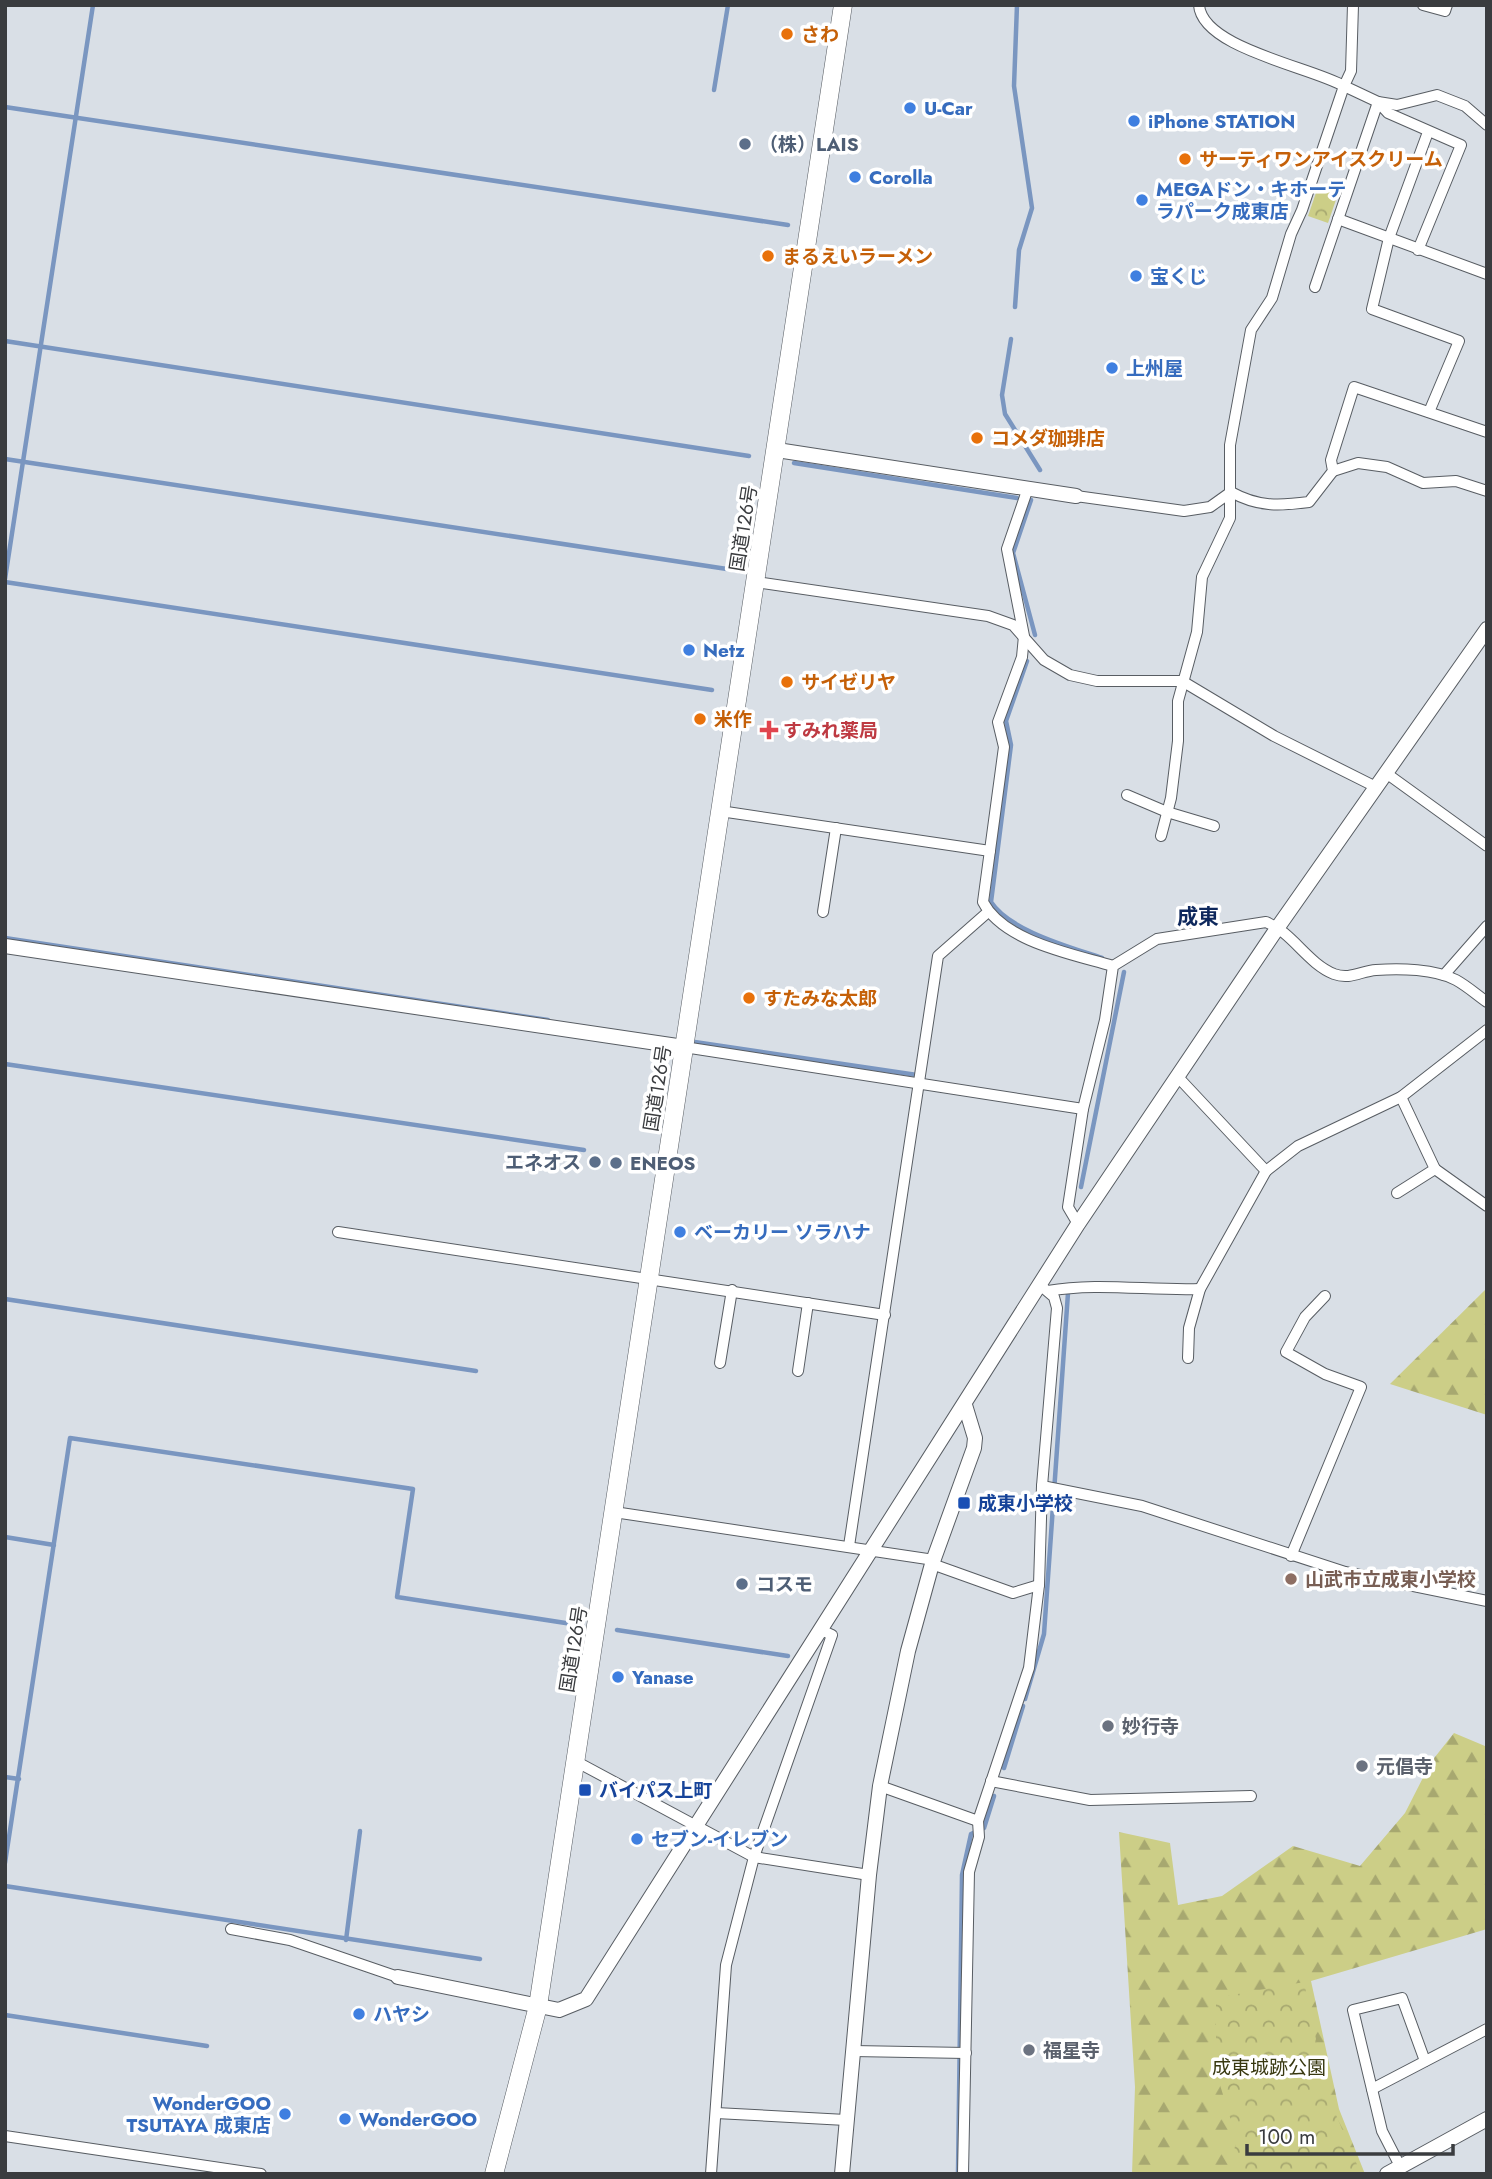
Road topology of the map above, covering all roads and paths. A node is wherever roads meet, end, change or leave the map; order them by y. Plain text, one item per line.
1 (843, 5) edge
2 (1199, 5) edge
3 (1353, 5) edge
4 (1423, 5) edge
5 (1447, 5) edge
6 (1344, 86) junction
7 (1378, 102) junction
8 (1487, 125) edge
9 (1428, 132) junction
10 (1338, 219) junction
11 (1389, 238) junction
12 (1418, 250) junction
13 (1487, 274) edge
14 (1315, 287) dead end
15 (1429, 412) junction
16 (1487, 432) edge
17 (777, 450) junction
18 (1333, 471) junction
19 (1028, 488) junction
20 (1487, 491) edge
21 (1231, 492) junction
22 (1076, 496) joint
23 (756, 582) junction
24 (1487, 629) edge
25 (1024, 636) junction
26 (1182, 681) junction
27 (1386, 773) junction
28 (1376, 787) junction
29 (1127, 795) dead end
30 (720, 811) junction
31 (1167, 812) junction
32 (1214, 826) dead end
33 (836, 828) junction
34 (1161, 836) dead end
35 (1487, 846) edge
36 (990, 851) junction
37 (823, 912) dead end
38 (988, 912) junction
39 (1487, 926) edge
40 (1278, 927) junction
41 (5, 946) edge
42 (1113, 966) junction
43 (1444, 975) junction
44 (1487, 1002) edge
45 (1487, 1030) edge
46 (684, 1047) junction
47 (1178, 1076) junction
48 (919, 1082) junction
49 (1401, 1097) junction
50 (1083, 1109) junction
51 (1435, 1169) junction
52 (1266, 1171) junction
53 (1396, 1193) dead end
54 (1487, 1206) edge
55 (1078, 1224) junction
56 (338, 1232) dead end
57 (649, 1277) junction
58 (1044, 1288) junction
59 (1200, 1289) junction
60 (732, 1290) junction
61 (1325, 1296) dead end
62 (808, 1303) junction
63 (885, 1315) junction
64 (1188, 1358) dead end
65 (720, 1363) dead end
66 (798, 1371) dead end
67 (965, 1405) junction
68 (1048, 1487) junction
69 (614, 1512) junction
70 (849, 1546) junction
71 (872, 1550) junction
72 (1292, 1556) junction
73 (933, 1562) junction
74 (1039, 1585) junction
75 (1487, 1601) edge
76 (821, 1630) junction
77 (576, 1762) junction
78 (991, 1781) junction
79 (880, 1786) junction
80 (1251, 1796) dead end
81 (697, 1826) junction
82 (978, 1827) junction
83 (754, 1857) junction
84 (869, 1875) junction
85 (231, 1930) dead end
86 (398, 1977) joint
87 (538, 2006) junction
88 (1487, 2029) edge
89 (853, 2051) junction
90 (961, 2053) junction
91 (1425, 2061) junction
92 (1372, 2089) junction
93 (716, 2113) junction
94 (1487, 2119) edge
95 (846, 2120) junction
96 (5, 2136) edge
97 (1400, 2166) junction
98 (193, 2169) edge
99 (261, 2174) edge
100 (494, 2174) edge
101 (711, 2174) edge
102 (842, 2174) edge
103 (963, 2174) edge
104 (1387, 2174) edge

1 - 17 highway, 国道126号
2 - 6 street
3 - 6 street
4 - 5 street
6 - 7 street
6 - 21 street
7 - 8 street
7 - 9 street
7 - 10 street
9 - 11 street
9 - 12 street
10 - 11 street
10 - 14 street
11 - 12 street
11 - 15 street
12 - 13 street
15 - 16 street
15 - 18 street
17 - 19 street
17 - 23 highway, 国道126号
18 - 20 street
18 - 21 street
19 - 22 street
19 - 25 street
21 - 22 street
21 - 26 street
23 - 25 street
23 - 30 highway, 国道126号
24 - 27 street
25 - 26 street
25 - 36 street
26 - 28 street
26 - 31 street
27 - 28 street
27 - 35 street
28 - 40 street
29 - 31 street
30 - 33 street
30 - 46 highway, 国道126号
31 - 32 street
31 - 34 street
33 - 36 street
33 - 37 street
36 - 38 street
38 - 42 street
38 - 48 street
39 - 43 street
40 - 42 street
40 - 43 street
40 - 47 street
41 - 46 street
42 - 50 street
43 - 44 street
45 - 49 street
46 - 48 street
46 - 57 highway, 国道126号
47 - 52 street
47 - 55 street
48 - 50 street
48 - 63 street
49 - 51 street
49 - 52 street
50 - 55 street
51 - 53 street
51 - 54 street
52 - 59 street
55 - 58 street
56 - 57 street
57 - 60 street
57 - 69 highway, 国道126号
58 - 59 street
58 - 67 street
58 - 68 street
59 - 64 street
60 - 62 street
60 - 65 street
61 - 72 street
62 - 63 street
62 - 66 street
63 - 70 street
67 - 71 street
67 - 73 street
68 - 72 street
68 - 74 street
69 - 70 street
69 - 77 highway, 国道126号
70 - 71 street
71 - 73 street
71 - 76 street
72 - 75 street
73 - 74 street
73 - 79 street
74 - 78 street
76 - 81 street
76 - 83 street
77 - 81 street
77 - 87 highway, 国道126号
78 - 80 street
78 - 82 street
79 - 82 street
79 - 84 street
81 - 83 street
81 - 87 street
82 - 90 street
83 - 84 street
83 - 93 street
84 - 89 street
85 - 86 street
86 - 87 street
87 - 100 highway, 国道126号
88 - 91 street
89 - 90 street
89 - 95 street
90 - 103 street
91 - 92 street
91 - 92 street
92 - 97 street
93 - 95 street
93 - 101 street
94 - 97 street
95 - 102 street
96 - 98 street
97 - 104 street
98 - 99 street

